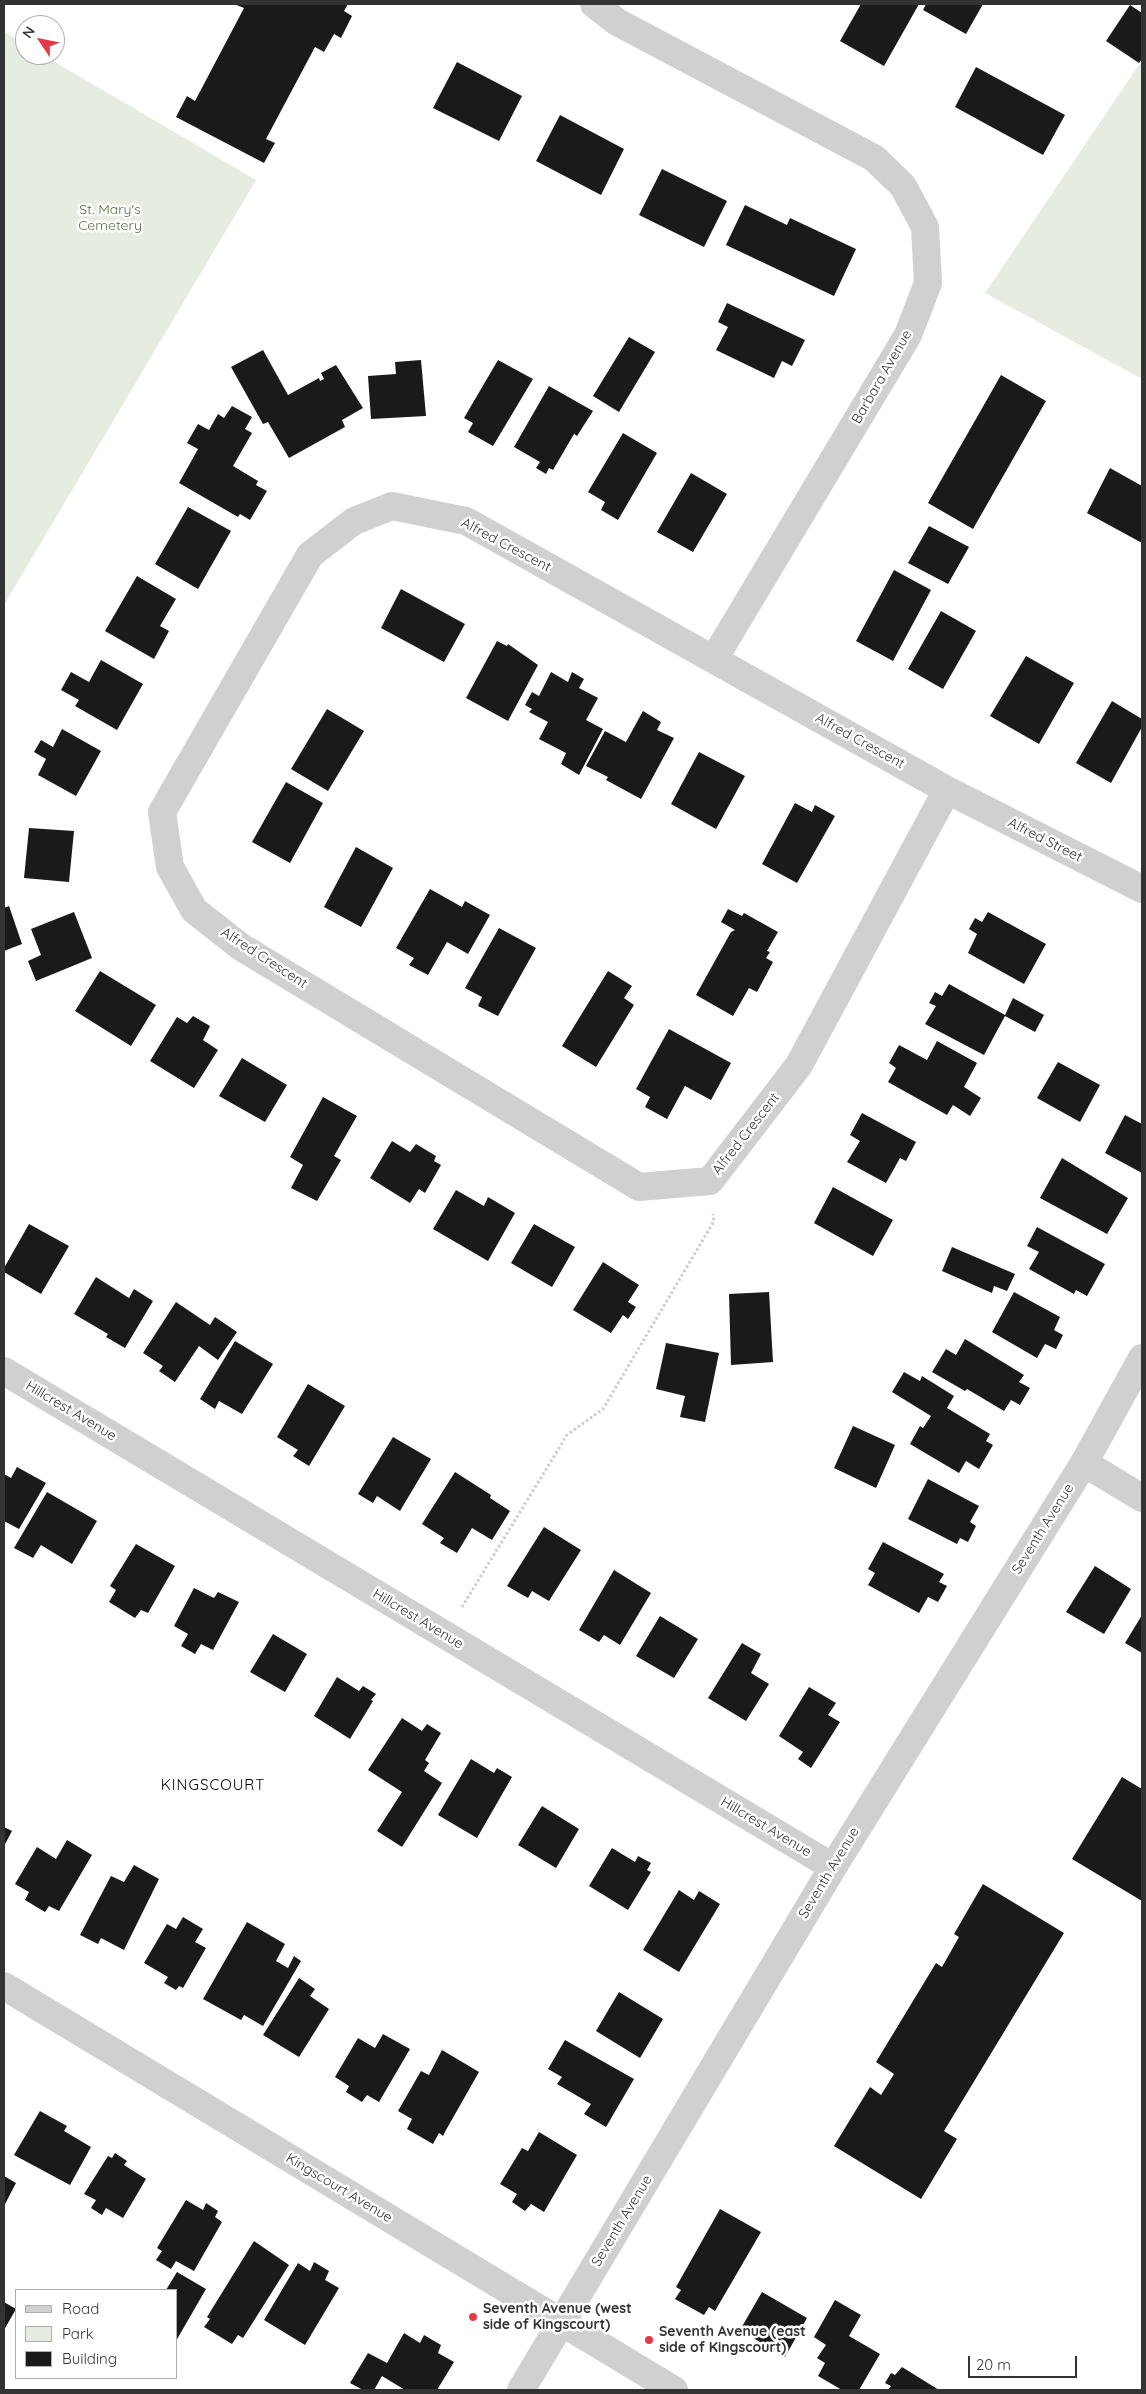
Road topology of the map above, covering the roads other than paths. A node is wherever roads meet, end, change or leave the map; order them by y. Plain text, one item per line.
1 (594, 4) edge
2 (714, 659) junction
3 (947, 790) junction
4 (1142, 889) edge
5 (1142, 1358) edge
6 (4, 1371) edge
7 (1084, 1463) junction
8 (1142, 1498) edge
9 (833, 1867) junction
10 (4, 1986) edge
11 (562, 2323) junction
12 (521, 2390) edge
13 (674, 2390) edge

1 - 2 street, Barbara Avenue
2 - 3 street, Alfred Crescent
2 - 3 street, Alfred Crescent
3 - 4 street, Alfred Street
5 - 7 street, Seventh Avenue
6 - 9 street, Hillcrest Avenue
7 - 8 street
7 - 9 street, Seventh Avenue
9 - 11 street, Seventh Avenue
10 - 11 street, Kingscourt Avenue
11 - 12 street, Seventh Avenue
11 - 13 street, Kingscourt Avenue

